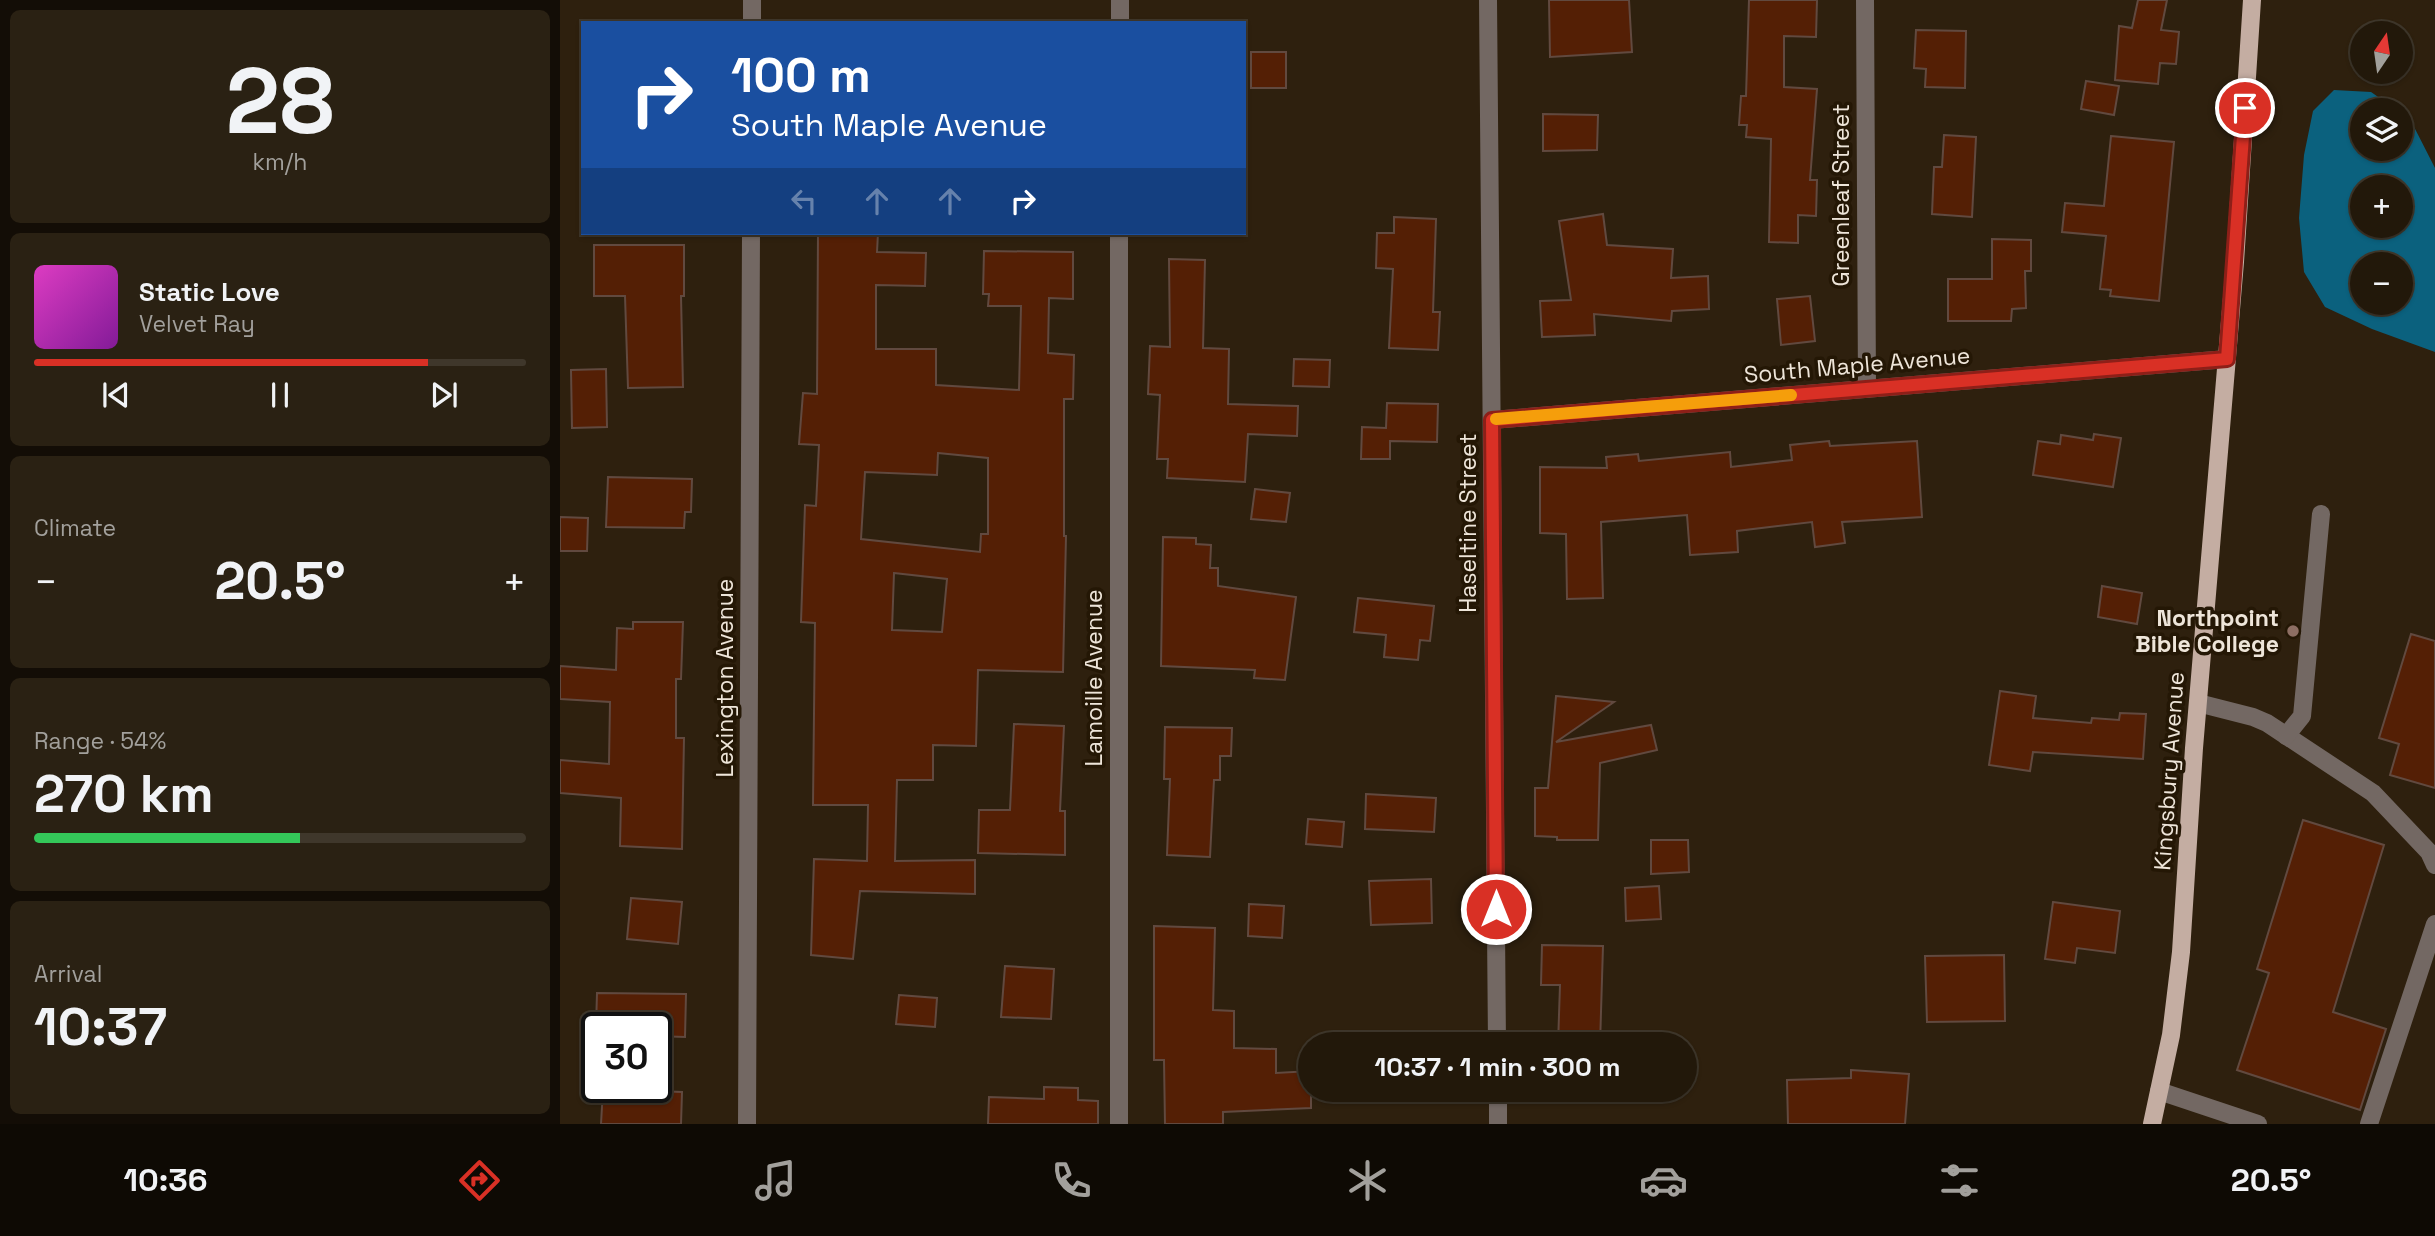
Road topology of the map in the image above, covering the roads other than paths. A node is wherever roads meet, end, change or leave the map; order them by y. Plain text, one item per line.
1 (752, 0) edge
2 (1120, 0) edge
3 (1488, 0) edge
4 (1865, 0) edge
5 (2252, 0) edge
6 (752, 21) edge
7 (1120, 21) edge
8 (751, 235) edge
9 (1119, 235) edge
10 (2227, 359) junction
11 (1867, 389) junction
12 (1492, 420) junction
13 (2321, 514) dead end
14 (2198, 703) junction
15 (2287, 736) junction
16 (2435, 865) edge
17 (2435, 923) edge
18 (1497, 1032) edge
19 (2159, 1091) junction
20 (1497, 1102) edge
21 (747, 1124) edge
22 (1119, 1124) edge
23 (1498, 1124) edge
24 (2152, 1124) edge
25 (2258, 1124) edge
26 (2369, 1124) edge

1 - 6 street
2 - 7 street
3 - 12 street, Haseltine Street
4 - 11 street, Greenleaf Street
5 - 10 main road, Kingsbury Avenue
8 - 21 street, Lexington Avenue
9 - 22 street, Lamoille Avenue
10 - 11 street, South Maple Avenue
10 - 14 main road, Kingsbury Avenue
11 - 12 street, South Maple Avenue
12 - 18 street, Haseltine Street
13 - 15 street
14 - 15 street
14 - 19 main road, Kingsbury Avenue
15 - 16 street
17 - 26 street
19 - 24 main road, Kingsbury Avenue
19 - 25 street
20 - 23 street

